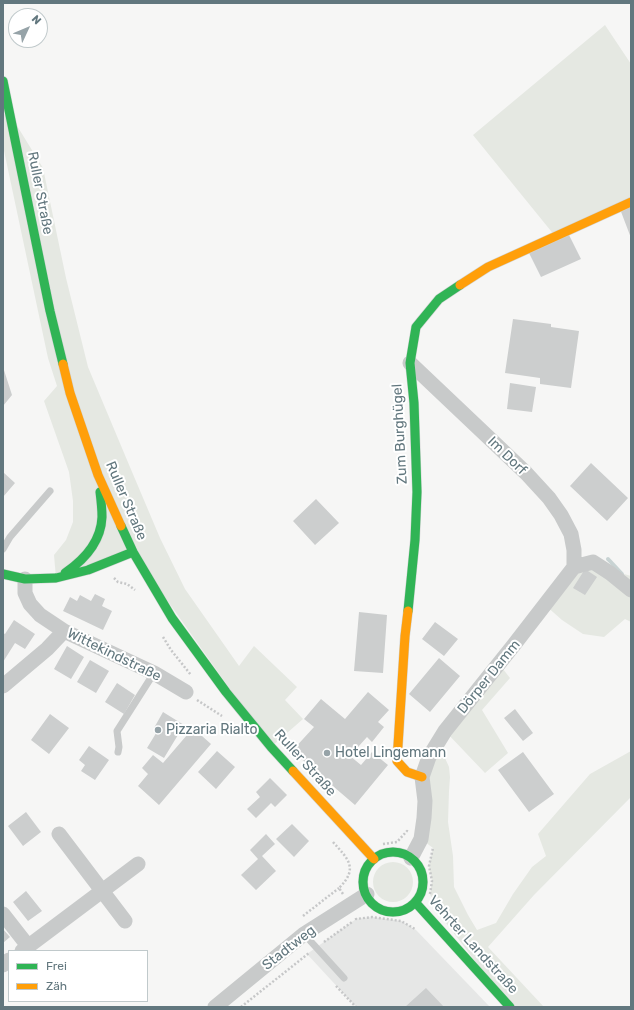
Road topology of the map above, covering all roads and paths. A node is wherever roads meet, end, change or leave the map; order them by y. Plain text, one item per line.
1 (3, 81) edge
2 (631, 202) edge
3 (410, 363) junction
4 (98, 475) junction
5 (50, 491) dead end
6 (3, 549) edge
7 (133, 552) junction
8 (574, 568) junction
9 (3, 574) edge
10 (56, 578) junction
11 (25, 579) junction
12 (631, 590) edge
13 (64, 630) junction
14 (154, 673) junction
15 (3, 686) edge
16 (186, 692) joint
17 (222, 716) dead end
18 (118, 752) dead end
19 (422, 777) junction
20 (59, 834) dead end
21 (421, 839) junction
22 (348, 858) dead end
23 (411, 858) junction
24 (374, 859) junction
25 (138, 864) dead end
26 (339, 888) junction
27 (102, 891) junction
28 (367, 894) junction
29 (432, 900) dead end
30 (415, 902) junction
31 (349, 905) junction
32 (3, 914) edge
33 (302, 918) dead end
34 (429, 918) junction
35 (356, 919) junction
36 (125, 921) dead end
37 (304, 934) junction
38 (316, 948) junction
39 (25, 949) edge
40 (344, 978) dead end
41 (215, 1007) edge
42 (241, 1007) edge
43 (510, 1007) edge

1 - 4 main road, Ruller Straße
2 - 3 main road, Zum Burghügel
3 - 8 street, Im Dorf
3 - 19 main road, Zum Burghügel
4 - 7 main road, Ruller Straße
4 - 10 main road
5 - 6 lane
7 - 10 main road
7 - 24 main road, Ruller Straße
8 - 12 street
8 - 19 street, Dörper Damm
9 - 11 main road
10 - 11 main road
11 - 13 street, Wittekindstraße
13 - 14 street, Wittekindstraße
13 - 15 street
14 - 16 street, Wittekindstraße
14 - 18 lane
16 - 17 path
19 - 21 street, Dörper Damm
20 - 27 street
21 - 23 street, Dörper Damm
21 - 29 path
22 - 26 path
23 - 24 main road
23 - 30 main road
24 - 28 main road
25 - 27 street
26 - 31 path
26 - 33 path
27 - 36 street
27 - 39 street
28 - 30 main road
28 - 31 street, Stadtweg
30 - 34 main road, Vehrter Landstraße
31 - 35 path
31 - 37 street, Stadtweg
32 - 39 street
34 - 35 path
34 - 43 main road, Vehrter Landstraße
35 - 38 path
37 - 38 lane
37 - 41 street, Stadtweg
38 - 40 lane
38 - 42 path

